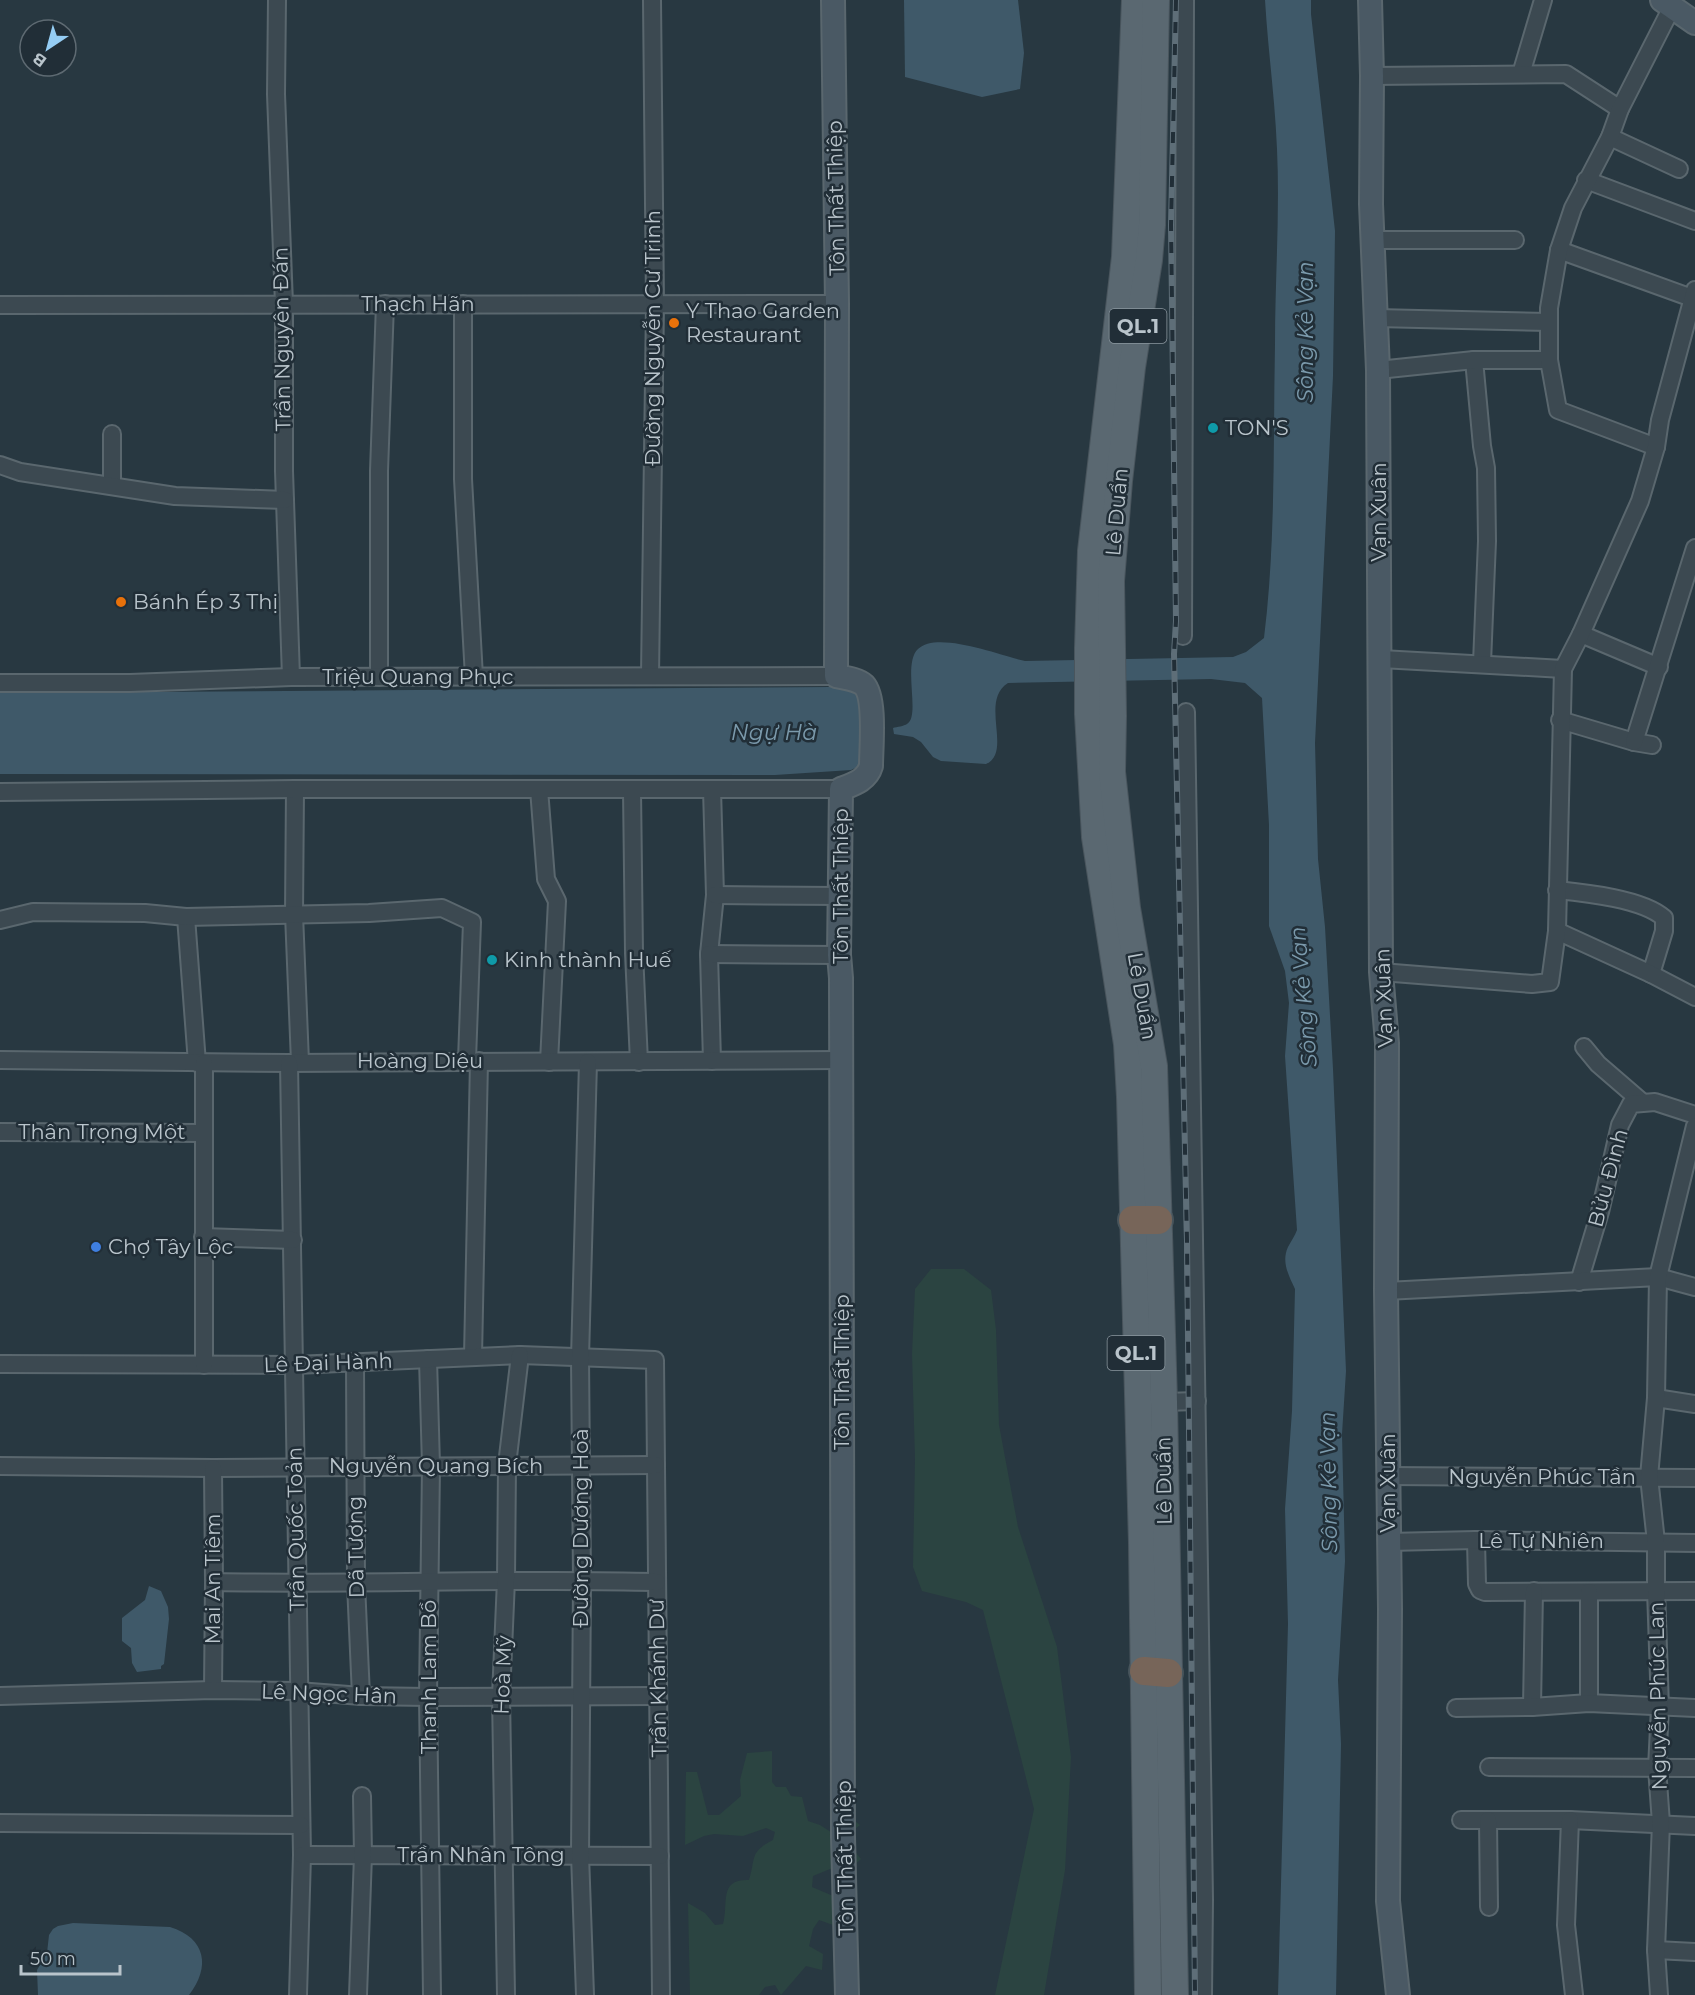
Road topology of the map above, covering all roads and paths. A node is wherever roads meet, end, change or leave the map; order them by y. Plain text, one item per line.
1 (277, 0) edge
2 (652, 0) edge
3 (833, 0) edge
4 (1135, 0) edge
5 (1156, 0) edge
6 (1185, 0) edge
7 (1370, 0) edge
8 (1543, 0) edge
9 (1667, 4) edge
10 (1695, 23) edge
11 (1521, 74) junction
12 (1372, 76) junction
13 (1620, 110) junction
14 (1610, 136) junction
15 (1679, 169) dead end
16 (1586, 180) junction
17 (1695, 222) edge
18 (1372, 240) junction
19 (1515, 240) dead end
20 (1559, 250) junction
21 (1137, 258) junction
22 (1694, 294) edge
23 (285, 304) junction
24 (385, 304) junction
25 (463, 304) junction
26 (655, 304) junction
27 (837, 304) junction
28 (0, 305) edge
29 (1376, 318) junction
30 (1549, 322) junction
31 (1474, 360) junction
32 (1549, 360) junction
33 (1378, 370) junction
34 (111, 434) dead end
35 (1656, 447) junction
36 (0, 465) edge
37 (112, 486) junction
38 (285, 500) junction
39 (1695, 548) edge
40 (1581, 634) junction
41 (1183, 636) dead end
42 (1100, 650) junction
43 (1381, 659) junction
44 (1482, 663) junction
45 (1659, 667) junction
46 (1563, 669) junction
47 (650, 676) junction
48 (836, 676) junction
49 (291, 677) junction
50 (378, 677) junction
51 (474, 677) junction
52 (0, 683) edge
53 (1186, 712) dead end
54 (1560, 720) junction
55 (1634, 742) junction
56 (1652, 745) dead end
57 (295, 789) junction
58 (539, 789) junction
59 (712, 789) junction
60 (841, 789) junction
61 (632, 790) junction
62 (0, 792) edge
63 (1557, 890) junction
64 (715, 895) junction
65 (840, 896) junction
66 (294, 914) junction
67 (186, 917) junction
68 (0, 920) edge
69 (1557, 931) junction
70 (709, 954) junction
71 (839, 955) junction
72 (1381, 972) junction
73 (1651, 974) junction
74 (1695, 997) edge
75 (1584, 1047) dead end
76 (0, 1060) edge
77 (840, 1060) junction
78 (473, 1061) junction
79 (712, 1061) junction
80 (295, 1062) junction
81 (549, 1062) junction
82 (588, 1062) junction
83 (639, 1062) junction
84 (201, 1063) junction
85 (1642, 1102) junction
86 (1695, 1115) edge
87 (1695, 1126) edge
88 (0, 1132) edge
89 (203, 1133) junction
90 (1688, 1194) edge
91 (1146, 1220) junction
92 (203, 1237) junction
93 (293, 1240) junction
94 (1658, 1277) junction
95 (1580, 1282) junction
96 (1695, 1287) edge
97 (1386, 1291) junction
98 (520, 1355) junction
99 (473, 1357) junction
100 (580, 1358) junction
101 (428, 1359) junction
102 (655, 1360) joint
103 (355, 1362) junction
104 (0, 1364) edge
105 (204, 1365) junction
106 (295, 1365) junction
107 (1656, 1398) junction
108 (1197, 1401) junction
109 (1164, 1402) junction
110 (1695, 1404) edge
111 (656, 1465) junction
112 (0, 1466) edge
113 (431, 1466) junction
114 (507, 1466) junction
115 (581, 1466) junction
116 (295, 1467) junction
117 (355, 1467) junction
118 (213, 1468) junction
119 (1389, 1476) junction
120 (1649, 1477) junction
121 (1695, 1478) edge
122 (1476, 1540) junction
123 (1388, 1542) junction
124 (1656, 1542) junction
125 (1695, 1543) edge
126 (506, 1580) junction
127 (582, 1580) junction
128 (214, 1582) junction
129 (429, 1582) junction
130 (657, 1582) junction
131 (296, 1584) junction
132 (356, 1584) junction
133 (1656, 1590) junction
134 (1534, 1591) junction
135 (1589, 1592) junction
136 (1695, 1592) edge
137 (1156, 1672) junction
138 (213, 1690) junction
139 (298, 1691) junction
140 (0, 1696) edge
141 (361, 1696) junction
142 (501, 1696) junction
143 (581, 1696) junction
144 (658, 1696) junction
145 (428, 1697) junction
146 (1589, 1703) junction
147 (1532, 1707) junction
148 (1660, 1707) junction
149 (1456, 1708) dead end
150 (1695, 1708) edge
151 (1489, 1767) dead end
152 (1657, 1768) junction
153 (1695, 1768) edge
154 (362, 1796) dead end
155 (1461, 1820) dead end
156 (1488, 1820) junction
157 (1570, 1820) junction
158 (0, 1823) edge
159 (1661, 1823) junction
160 (301, 1825) junction
161 (1695, 1826) edge
162 (302, 1855) junction
163 (363, 1855) junction
164 (503, 1855) junction
165 (431, 1856) junction
166 (580, 1856) junction
167 (660, 1857) junction
168 (1489, 1907) dead end
169 (1656, 1950) junction
170 (1695, 1952) edge
171 (300, 1994) edge
172 (358, 1995) edge
173 (432, 1995) edge
174 (507, 1995) edge
175 (585, 1995) edge
176 (661, 1995) edge
177 (848, 1995) edge
178 (1149, 1995) edge
179 (1175, 1995) edge
180 (1203, 1995) edge
181 (1398, 1995) edge
182 (1574, 1995) edge
183 (1659, 1995) edge

1 - 23 street, Trần Nguyên Đán
2 - 26 street, Đường Nguyễn Cư Trinh
3 - 27 street, Tôn Thất Thiệp
4 - 21 main road, Lê Duẩn / QL.1
5 - 21 main road, Lê Duẩn / QL.1
6 - 41 street
7 - 12 street, Vạn Xuân
8 - 11 street
9 - 10 street
9 - 13 street
11 - 12 street
11 - 13 street
12 - 18 street, Vạn Xuân
13 - 14 street
14 - 15 street
14 - 16 street
16 - 17 street
16 - 20 street
18 - 19 street
18 - 29 street, Vạn Xuân
20 - 22 street
20 - 30 street
21 - 42 main road, Lê Duẩn / QL.1
22 - 35 street
23 - 24 street, Thạch Hãn
23 - 28 street, Thạch Hãn
23 - 38 street, Trần Nguyên Đán
24 - 25 street, Thạch Hãn
24 - 50 street
25 - 26 street, Thạch Hãn
25 - 51 street
26 - 27 street, Thạch Hãn
26 - 47 street, Đường Nguyễn Cư Trinh
27 - 48 street, Tôn Thất Thiệp
29 - 30 street
29 - 33 street, Vạn Xuân
30 - 32 street
31 - 32 street
31 - 33 street
31 - 44 street
32 - 35 street
33 - 43 street, Vạn Xuân
34 - 37 street
35 - 40 street
36 - 37 street
37 - 38 street
38 - 49 street, Trần Nguyên Đán
39 - 45 street
40 - 45 street
40 - 46 street
42 - 91 main road, Lê Duẩn / QL.1
42 - 91 main road, Lê Duẩn / QL.1
43 - 44 street
43 - 72 street, Vạn Xuân
44 - 46 street
45 - 55 street
46 - 54 street
47 - 48 street, Triệu Quang Phục
47 - 51 street, Triệu Quang Phục
48 - 60 street, Tôn Thất Thiệp
49 - 50 street, Triệu Quang Phục
49 - 52 street, Triệu Quang Phục
50 - 51 street, Triệu Quang Phục
53 - 108 street
54 - 55 street
54 - 63 street
55 - 56 street
57 - 58 street
57 - 62 street
57 - 66 street, Trần Quốc Toản
58 - 61 street
58 - 81 street
59 - 60 street
59 - 61 street
59 - 64 street
60 - 65 street, Tôn Thất Thiệp
61 - 83 street
63 - 69 street
63 - 73 street
64 - 65 street
64 - 70 street
65 - 71 street, Tôn Thất Thiệp
66 - 67 street
66 - 78 street
66 - 80 street, Trần Quốc Toản
67 - 68 street
67 - 84 street
69 - 72 street
69 - 73 street
70 - 71 street
70 - 79 street
71 - 77 street, Tôn Thất Thiệp
72 - 97 street, Vạn Xuân
73 - 74 street
75 - 85 street
76 - 84 street, Hoàng Diệu
77 - 79 street, Hoàng Diệu
77 - 177 street, Tôn Thất Thiệp
78 - 80 street, Hoàng Diệu
78 - 81 street, Hoàng Diệu
78 - 99 street
79 - 83 street, Hoàng Diệu
80 - 84 street, Hoàng Diệu
80 - 93 street, Trần Quốc Toản
81 - 82 street, Hoàng Diệu
82 - 83 street, Hoàng Diệu
82 - 100 street, Đường Dương Hoà
84 - 89 street
85 - 86 street
85 - 95 street, Bửu Đình
87 - 90 street, Nguyễn Phúc Lan
88 - 89 street, Thân Trọng Một
89 - 92 street
90 - 94 street, Nguyễn Phúc Lan
91 - 109 main road, Lê Duẩn / QL.1
91 - 137 main road, Lê Duẩn / QL.1
92 - 93 street
92 - 105 street
93 - 106 street, Trần Quốc Toản
94 - 95 street
94 - 96 street
94 - 107 street, Nguyễn Phúc Lan
95 - 97 street
97 - 119 street, Vạn Xuân
98 - 99 street, Lê Đại Hành
98 - 100 street, Lê Đại Hành
98 - 114 street, Hoà Mỹ
99 - 101 street, Lê Đại Hành
100 - 102 street, Lê Đại Hành
100 - 115 street, Đường Dương Hoà
101 - 103 street, Lê Đại Hành
101 - 113 street, Thanh Lam Bồ
102 - 111 street, Trần Khánh Dư
103 - 106 street, Lê Đại Hành
103 - 117 street, Dã Tượng
104 - 105 street, Lê Đại Hành
105 - 106 street, Lê Đại Hành
106 - 116 street, Trần Quốc Toản
107 - 110 street
107 - 120 street, Nguyễn Phúc Lan
108 - 109 street
108 - 180 street
109 - 137 main road, Lê Duẩn / QL.1
111 - 115 street, Nguyễn Quang Bích
111 - 130 street, Trần Khánh Dư
112 - 118 street, Nguyễn Quang Bích
113 - 114 street, Nguyễn Quang Bích
113 - 117 street, Nguyễn Quang Bích
113 - 129 street, Thanh Lam Bồ
114 - 115 street, Nguyễn Quang Bích
114 - 126 street, Hoà Mỹ
115 - 127 street, Đường Dương Hoà
116 - 117 street, Nguyễn Quang Bích
116 - 118 street, Nguyễn Quang Bích
116 - 131 street, Trần Quốc Toản
117 - 132 street, Dã Tượng
118 - 128 street, Mai An Tiêm
119 - 120 street, Nguyễn Phúc Tần
119 - 123 street, Vạn Xuân
120 - 121 street, Nguyễn Phúc Tần
120 - 124 street, Nguyễn Phúc Lan
122 - 123 street, Lê Tự Nhiên
122 - 124 street, Lê Tự Nhiên
122 - 134 street
123 - 181 street, Vạn Xuân
124 - 125 street, Lê Tự Nhiên
124 - 133 street, Nguyễn Phúc Lan
126 - 127 street
126 - 129 street
126 - 142 street, Hoà Mỹ
127 - 130 street
127 - 143 street, Đường Dương Hoà
128 - 131 street
128 - 138 street, Mai An Tiêm
129 - 132 street
129 - 145 street, Thanh Lam Bồ
130 - 144 street, Trần Khánh Dư
131 - 132 street
131 - 139 street, Trần Quốc Toản
132 - 141 street, Dã Tượng
133 - 135 street
133 - 136 street
133 - 148 street, Nguyễn Phúc Lan
134 - 135 street
134 - 147 street
135 - 146 street
137 - 178 main road, Lê Duẩn / QL.1
137 - 179 main road, Lê Duẩn / QL.1
138 - 139 street, Lê Ngọc Hân
138 - 140 street, Lê Ngọc Hân
139 - 141 street, Lê Ngọc Hân
139 - 160 street, Trần Quốc Toản
141 - 145 street, Lê Ngọc Hân
142 - 143 street, Lê Ngọc Hân
142 - 145 street, Lê Ngọc Hân
142 - 164 street, Hoà Mỹ
143 - 144 street, Lê Ngọc Hân
143 - 166 street, Đường Dương Hoà
144 - 167 street, Trần Khánh Dư
145 - 165 street, Thanh Lam Bồ
146 - 147 street
146 - 148 street
147 - 149 street
148 - 150 street
148 - 152 street, Nguyễn Phúc Lan
151 - 152 street
152 - 153 street
152 - 159 street, Nguyễn Phúc Lan
154 - 163 street
155 - 156 street
156 - 157 street
156 - 168 street
157 - 159 street
157 - 182 street
158 - 160 street
159 - 161 street
159 - 169 street, Nguyễn Phúc Lan
160 - 162 street, Trần Quốc Toản
162 - 163 street, Trần Nhân Tông
162 - 171 street, Trần Quốc Toản
163 - 165 street, Trần Nhân Tông
163 - 172 street
164 - 165 street, Trần Nhân Tông
164 - 166 street, Trần Nhân Tông
164 - 174 street, Hoà Mỹ
165 - 173 street, Thanh Lam Bồ
166 - 167 street, Trần Nhân Tông
166 - 175 street, Đường Dương Hoà
167 - 176 street, Trần Khánh Dư
169 - 170 street
169 - 183 street, Nguyễn Phúc Lan

